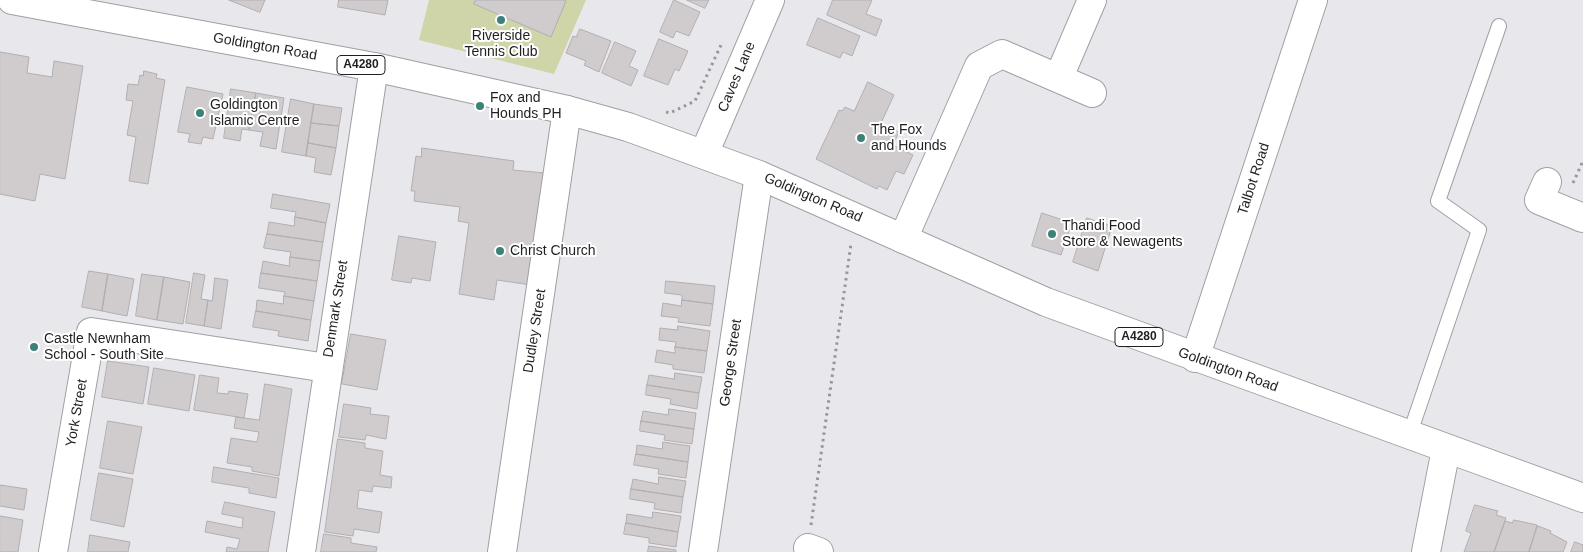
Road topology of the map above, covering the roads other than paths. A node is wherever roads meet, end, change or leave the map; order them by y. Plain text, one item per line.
1 (12, 0) edge
2 (770, 0) edge
3 (1092, 0) edge
4 (1313, 0) edge
5 (66, 5) edge
6 (1499, 26) dead end
7 (374, 67) junction
8 (1059, 77) junction
9 (1092, 93) dead end
10 (567, 110) junction
11 (704, 154) junction
12 (759, 175) junction
13 (1547, 182) dead end
14 (1583, 218) edge
15 (903, 239) junction
16 (1195, 358) junction
17 (328, 368) junction
18 (1409, 436) junction
19 (1446, 449) junction
20 (1583, 498) edge
21 (53, 552) edge
22 (301, 552) edge
23 (502, 552) edge
24 (703, 552) edge
25 (1426, 552) edge

1 - 5 street, Goldington Road / A4280
2 - 11 street, Caves Lane
3 - 8 street
4 - 16 street, Talbot Road
5 - 7 street, Goldington Road / A4280
6 - 18 lane
7 - 10 street, Goldington Road / A4280
7 - 17 street, Denmark Street
8 - 9 street
8 - 15 street
10 - 11 street, Goldington Road / A4280
10 - 23 street, Dudley Street
11 - 12 street, Goldington Road / A4280
12 - 15 street, Goldington Road / A4280
12 - 24 street, George Street
13 - 14 street
15 - 16 street, Goldington Road / A4280
16 - 18 street, Goldington Road / A4280
17 - 21 street, York Street
17 - 22 street, Denmark Street
18 - 19 street, Goldington Road / A4280
19 - 20 street, Goldington Road / A4280
19 - 25 street

